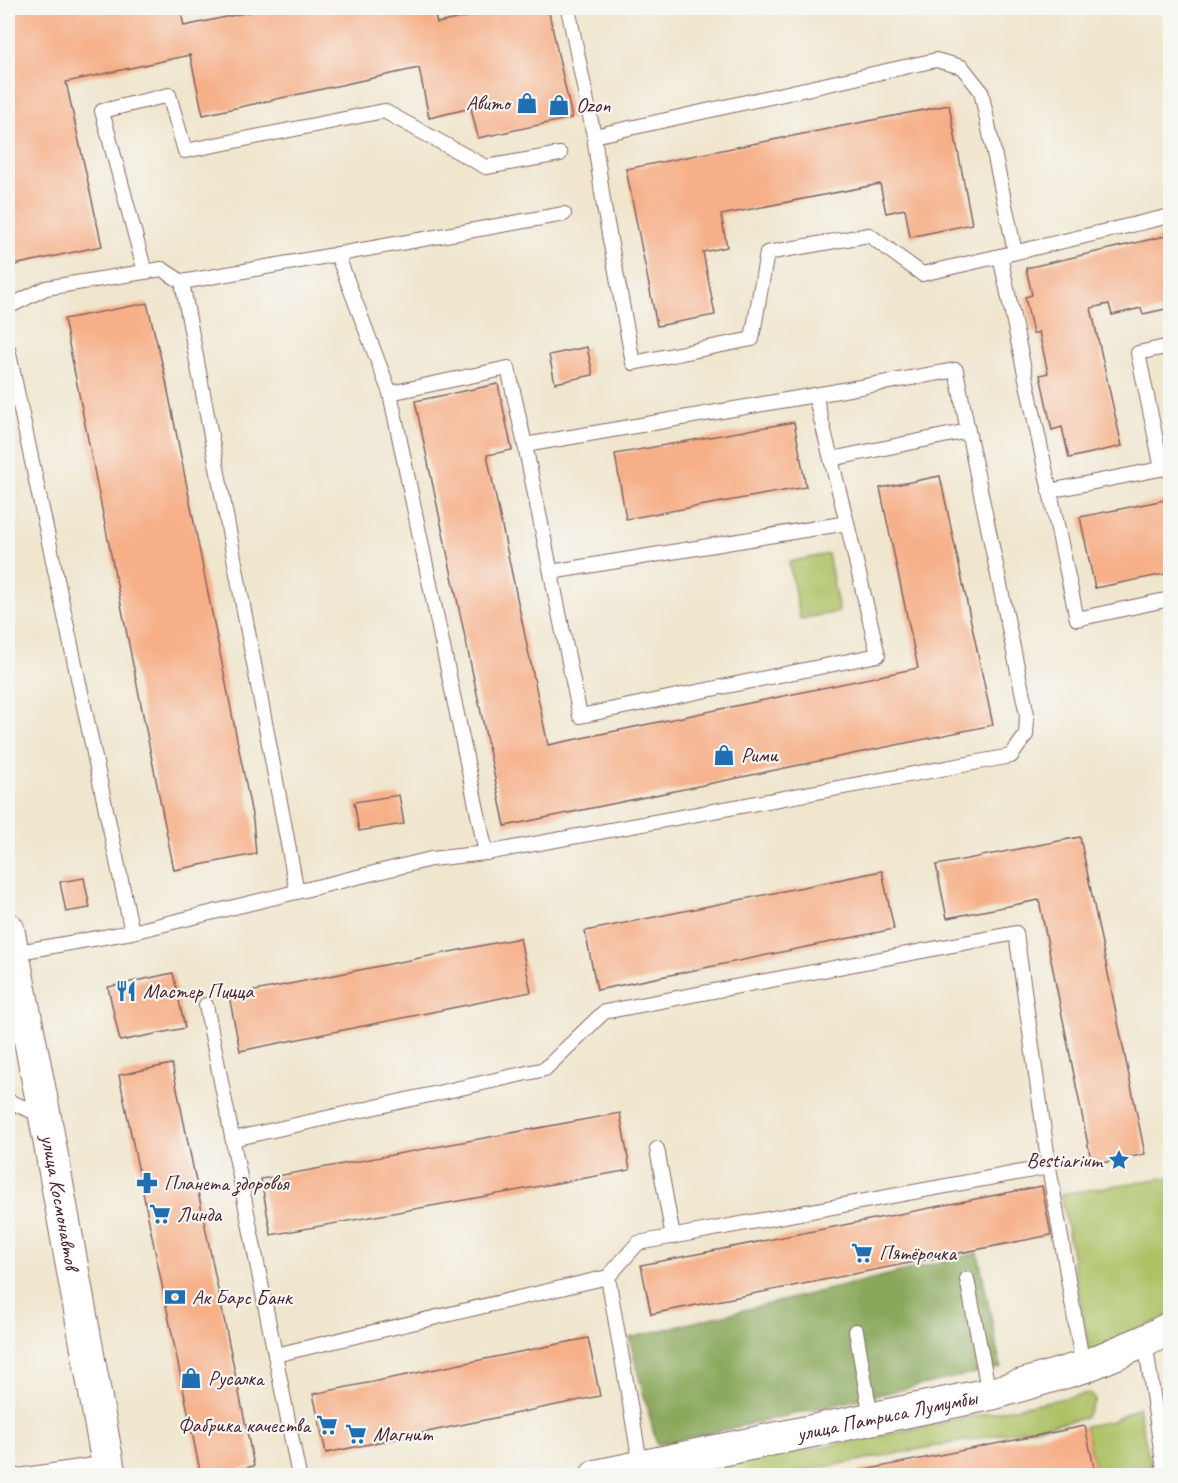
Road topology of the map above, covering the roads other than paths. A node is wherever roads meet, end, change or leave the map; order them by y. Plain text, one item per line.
1 (568, 8) edge
2 (594, 136) junction
3 (560, 154) dead end
4 (564, 213) dead end
5 (1170, 216) edge
6 (1015, 252) junction
7 (337, 254) junction
8 (999, 256) junction
9 (145, 272) junction
10 (182, 282) junction
11 (8, 307) edge
12 (1170, 346) edge
13 (8, 349) edge
14 (390, 393) junction
15 (815, 394) junction
16 (968, 431) junction
17 (525, 445) junction
18 (831, 459) junction
19 (1166, 468) edge
20 (1049, 491) junction
21 (847, 524) junction
22 (551, 572) junction
23 (1170, 599) edge
24 (486, 853) junction
25 (297, 892) junction
26 (132, 932) junction
27 (10, 941) edge
28 (206, 1005) dead end
29 (8, 1101) edge
30 (45, 1117) junction
31 (233, 1139) junction
32 (657, 1149) dead end
33 (1049, 1167) junction
34 (673, 1237) junction
35 (608, 1276) junction
36 (968, 1279) dead end
37 (855, 1331) dead end
38 (1158, 1334) edge
39 (275, 1355) junction
40 (1083, 1367) junction
41 (988, 1394) junction
42 (871, 1418) junction
43 (109, 1469) edge
44 (641, 1471) edge
45 (18, 1476) edge
46 (299, 1476) edge
47 (596, 1476) edge
48 (1166, 1476) edge

1 - 2 lane
2 - 6 lane
2 - 8 lane
3 - 9 lane
4 - 7 lane
5 - 6 lane
6 - 8 lane
7 - 10 lane
7 - 14 lane
8 - 20 lane
9 - 10 lane
9 - 11 lane
10 - 25 lane
12 - 19 lane
13 - 26 lane
14 - 17 lane
14 - 24 lane
15 - 16 lane
15 - 17 lane
15 - 18 lane
16 - 18 lane
16 - 24 lane
17 - 22 lane
18 - 21 lane
19 - 20 lane
20 - 23 lane
21 - 22 lane
21 - 22 lane
24 - 25 lane
25 - 26 lane
26 - 27 lane
27 - 30 street, улица Космонавтов
28 - 31 lane
29 - 30 lane
30 - 43 street, улица Космонавтов
31 - 33 lane
31 - 39 lane
32 - 34 lane
33 - 34 lane
33 - 40 lane
34 - 35 lane
35 - 39 lane
35 - 44 lane
36 - 41 lane
37 - 42 lane
38 - 40 street, улица Патриса Лумумбы
38 - 48 lane
39 - 46 lane
40 - 41 street, улица Патриса Лумумбы
41 - 42 street, улица Патриса Лумумбы
42 - 44 street, улица Патриса Лумумбы
43 - 45 lane
44 - 47 street, улица Патриса Лумумбы

